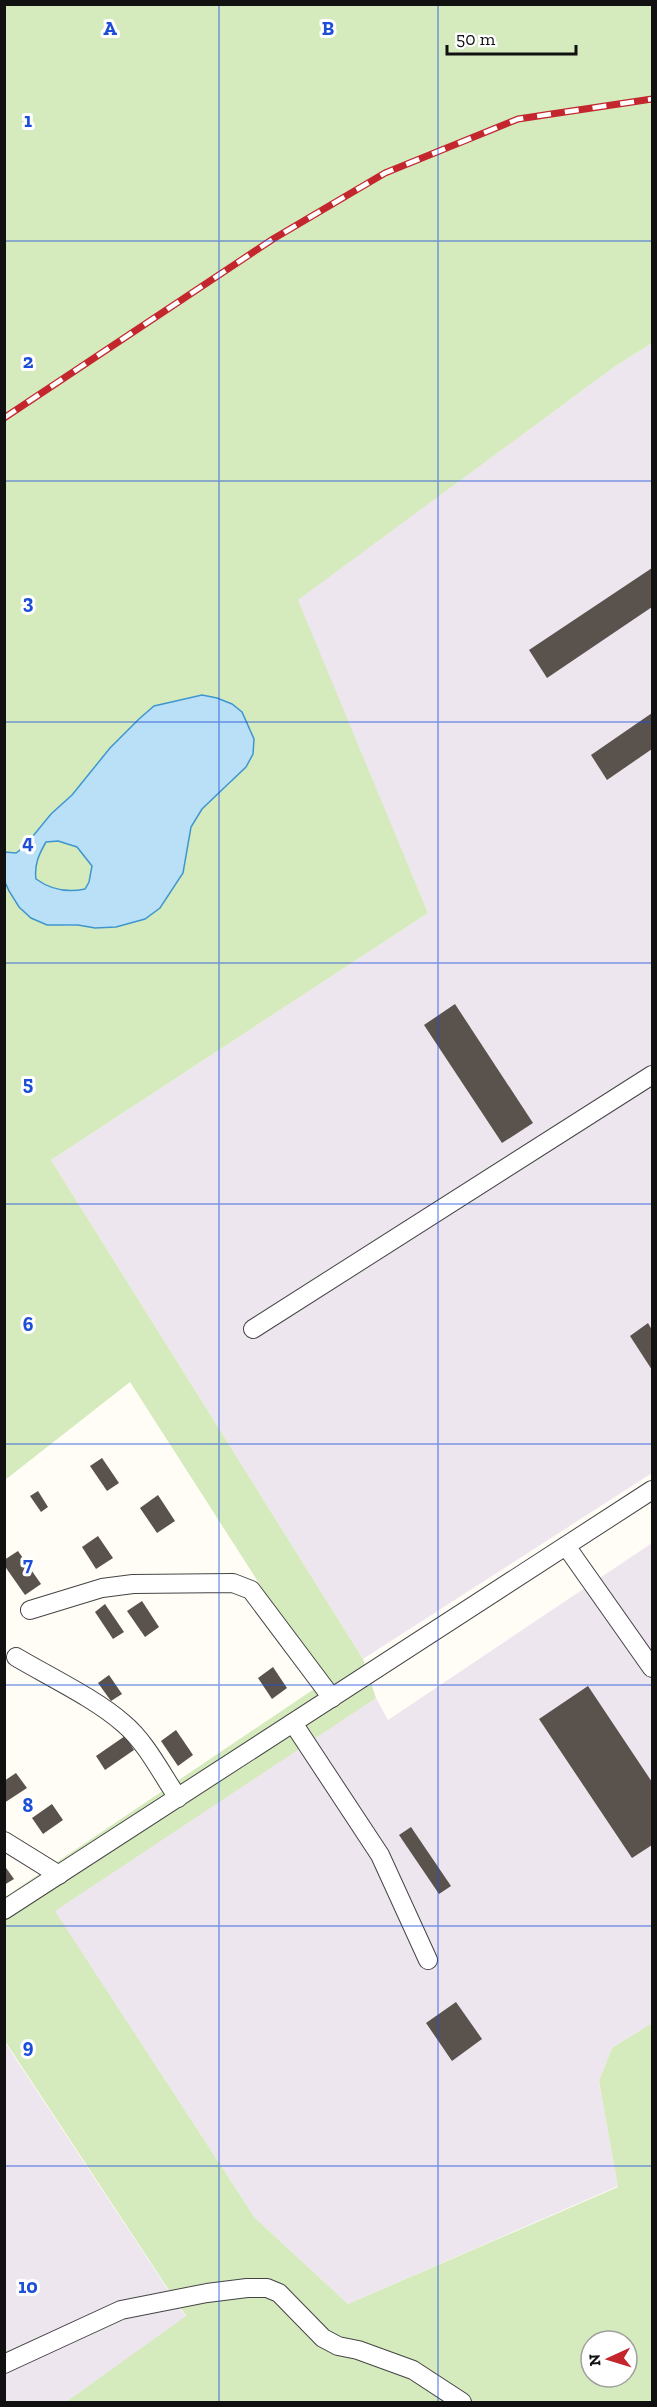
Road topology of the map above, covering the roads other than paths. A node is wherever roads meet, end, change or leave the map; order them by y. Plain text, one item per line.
1 (652, 1075) edge
2 (253, 1329) dead end
3 (652, 1490) edge
4 (566, 1546) junction
5 (30, 1610) dead end
6 (16, 1657) dead end
7 (652, 1668) edge
8 (332, 1698) junction
9 (293, 1723) junction
10 (178, 1798) junction
11 (4, 1841) edge
12 (58, 1875) junction
13 (4, 1910) edge
14 (428, 1960) dead end
15 (4, 2364) edge
16 (462, 2403) edge

1 - 2 street
3 - 4 street
4 - 7 street
4 - 8 street
5 - 8 street
6 - 10 street
8 - 9 street
9 - 10 street
9 - 14 street
10 - 12 street
11 - 12 street
12 - 13 street
15 - 16 street

